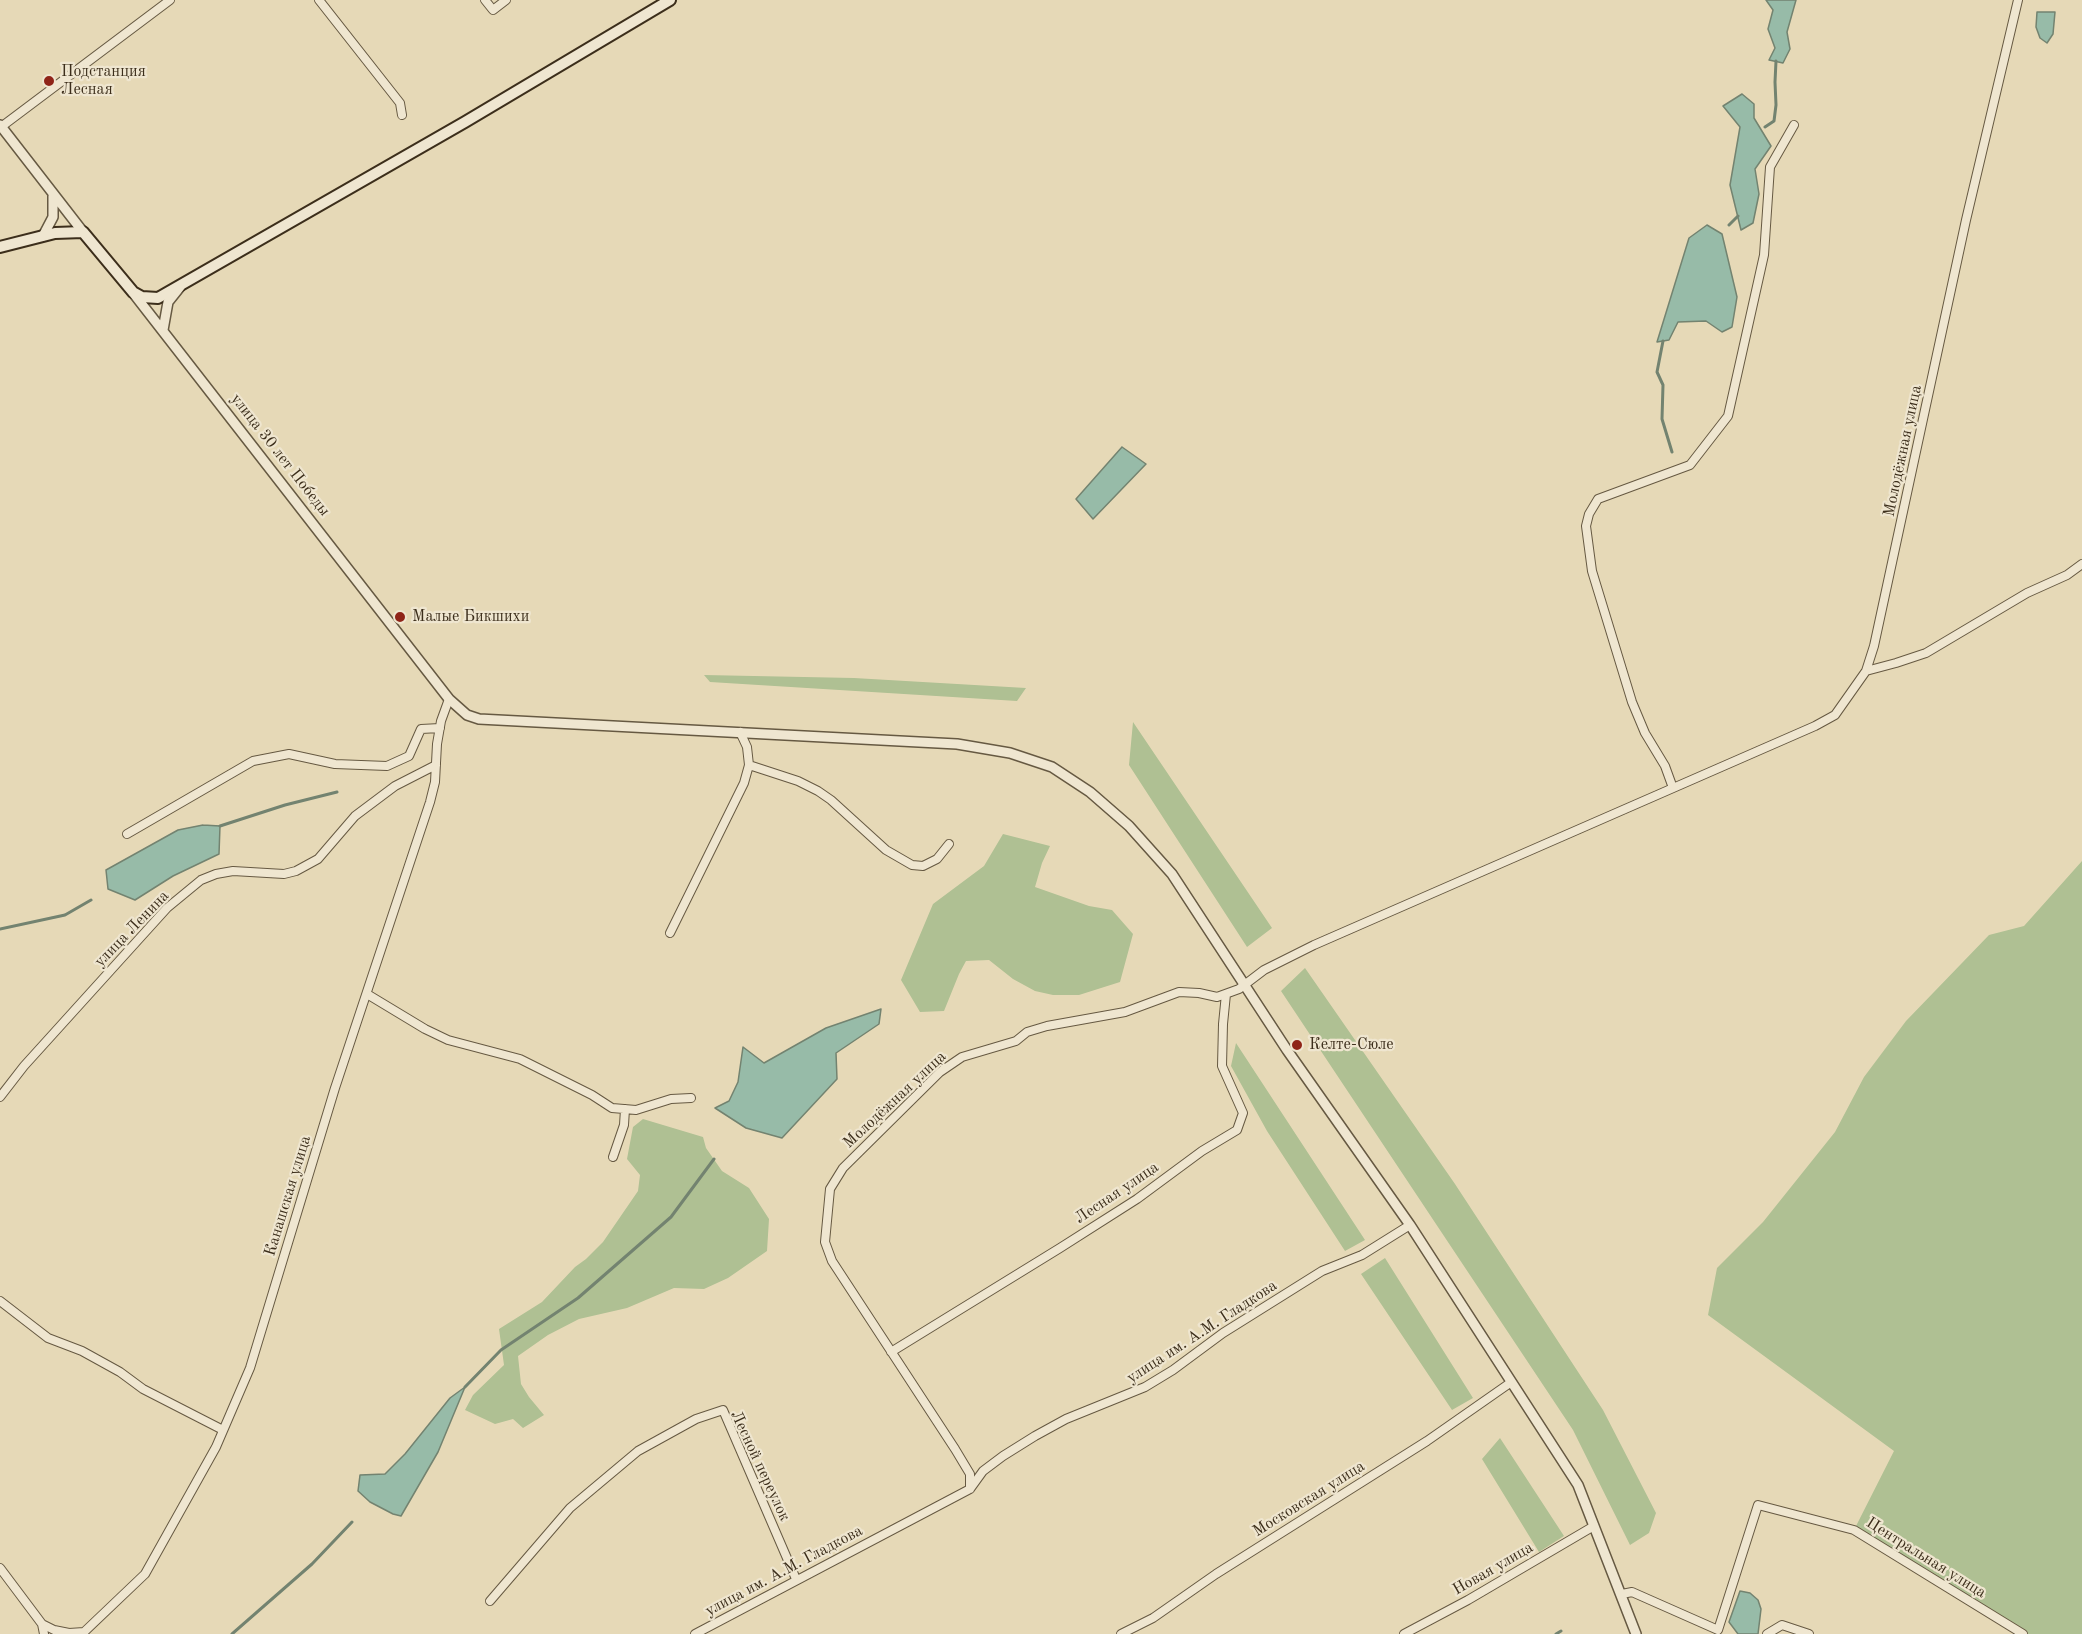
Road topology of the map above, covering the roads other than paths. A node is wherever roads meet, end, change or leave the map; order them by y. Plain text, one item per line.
1 (170, 0) edge
2 (320, 0) edge
3 (485, 0) edge
4 (506, 0) edge
5 (2018, 0) edge
6 (661, 2) edge
7 (402, 115) dead end
8 (1794, 125) dead end
9 (1, 126) edge
10 (52, 193) junction
11 (83, 232) junction
12 (43, 236) junction
13 (0, 247) edge
14 (180, 287) junction
15 (133, 292) junction
16 (163, 330) junction
17 (2082, 564) edge
18 (1866, 670) junction
19 (449, 699) junction
20 (440, 728) junction
21 (740, 732) junction
22 (436, 765) junction
23 (749, 765) junction
24 (1674, 788) junction
25 (127, 834) dead end
26 (949, 844) dead end
27 (670, 933) dead end
28 (1245, 984) junction
29 (367, 994) junction
30 (1226, 994) junction
31 (0, 1097) edge
32 (690, 1098) dead end
33 (625, 1109) junction
34 (613, 1157) dead end
35 (1410, 1225) junction
36 (0, 1302) edge
37 (891, 1352) junction
38 (1510, 1383) junction
39 (223, 1430) junction
40 (970, 1488) junction
41 (1594, 1526) junction
42 (0, 1568) edge
43 (796, 1579) junction
44 (1622, 1594) junction
45 (490, 1601) dead end
46 (42, 1624) junction
47 (1721, 1632) edge
48 (83, 1633) edge
49 (44, 1634) edge
50 (695, 1634) edge
51 (1121, 1634) edge
52 (1404, 1634) edge
53 (1636, 1634) edge
54 (1767, 1634) edge
55 (1809, 1634) edge
56 (2023, 1634) edge

1 - 9 street
2 - 7 street
3 - 4 street
5 - 18 street, Молодёжная улица
6 - 14 main road
8 - 24 street
9 - 10 street
10 - 11 street
10 - 12 street
11 - 12 main road
11 - 15 main road, улица 30 лет Победы
12 - 13 main road
14 - 15 main road
14 - 16 street
15 - 16 street, улица 30 лет Победы
16 - 19 street, улица 30 лет Победы
17 - 18 street
18 - 24 street, Молодёжная улица
19 - 20 street, Канашская улица
19 - 21 street, улица 30 лет Победы
20 - 22 street, Канашская улица
20 - 25 street
21 - 23 street
21 - 28 street, улица 30 лет Победы
22 - 29 street, Канашская улица
22 - 31 street, улица Ленина
23 - 26 street
23 - 27 street
24 - 28 street, Молодёжная улица
28 - 30 street, Молодёжная улица
28 - 35 street, улица 30 лет Победы
29 - 33 street
29 - 39 street, Канашская улица
30 - 37 street, Лесная улица
30 - 37 street, Молодёжная улица
32 - 33 street
33 - 34 street
35 - 38 street, улица 30 лет Победы
35 - 40 street, улица им. А.М. Гладкова
36 - 39 street
37 - 40 street, Молодёжная улица
38 - 41 street, улица 30 лет Победы
38 - 51 street, Московская улица
39 - 48 street, Канашская улица
40 - 43 street, улица им. А.М. Гладкова
41 - 44 street, улица 30 лет Победы
41 - 52 street, Новая улица
42 - 46 street
43 - 45 street, Лесной переулок
43 - 50 street, улица им. А.М. Гладкова
44 - 47 street, Центральная улица
44 - 53 street, улица 30 лет Победы
46 - 48 street
46 - 49 street
47 - 56 street, Центральная улица
54 - 55 street

